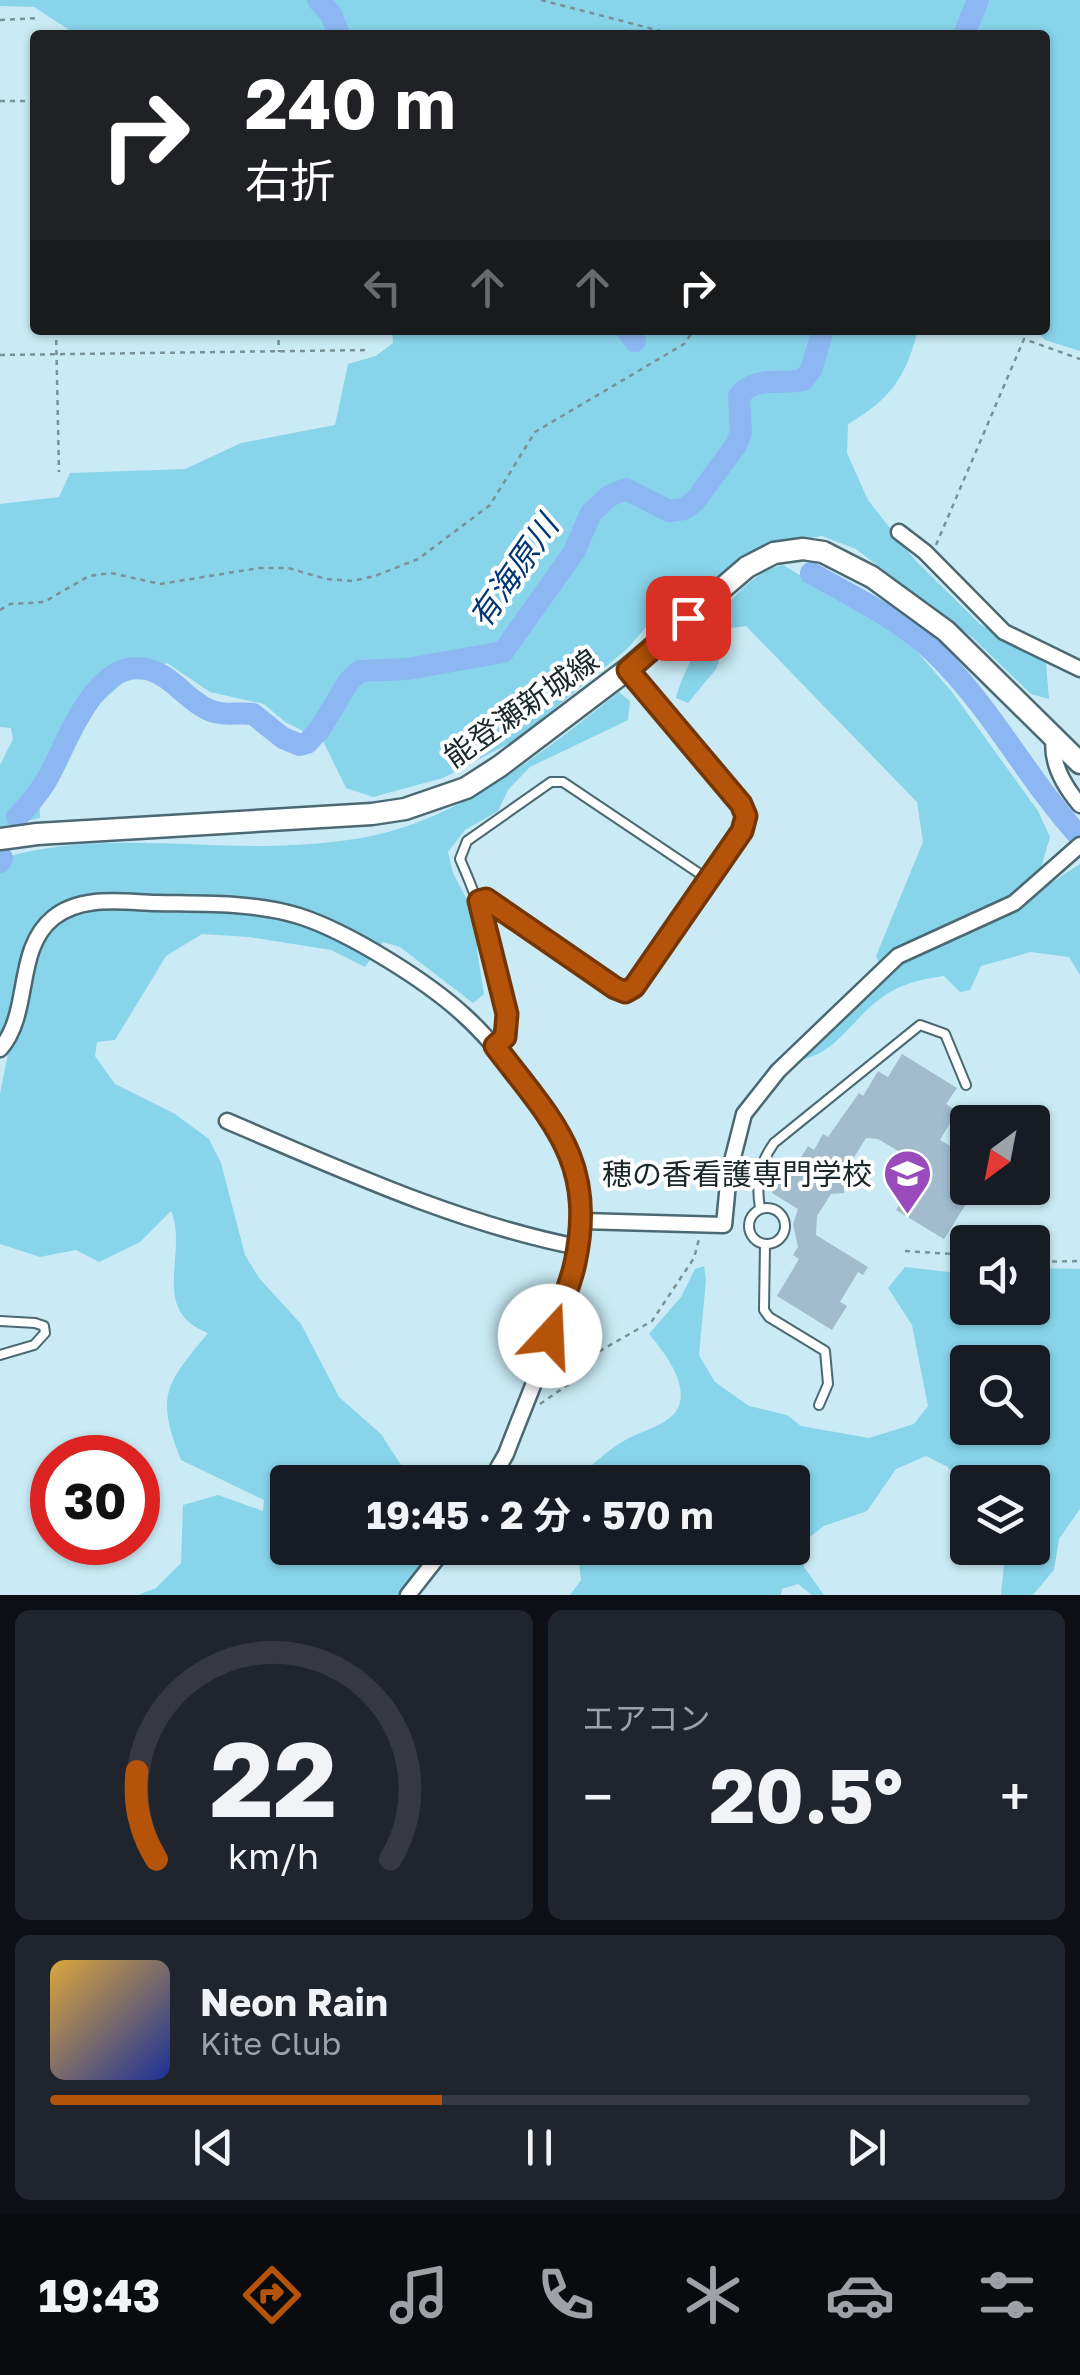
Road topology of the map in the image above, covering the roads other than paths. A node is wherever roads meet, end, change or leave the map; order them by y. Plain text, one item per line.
1 (900, 532) dead end
2 (1080, 669) edge
3 (628, 670) junction
4 (1054, 738) junction
5 (1080, 763) edge
6 (1080, 805) edge
7 (0, 839) edge
8 (1079, 846) edge
9 (708, 880) junction
10 (479, 901) junction
11 (495, 1046) junction
12 (0, 1049) edge
13 (966, 1085) dead end
14 (227, 1121) dead end
15 (760, 1209) junction
16 (582, 1221) junction
17 (749, 1224) junction
18 (724, 1225) junction
19 (765, 1244) junction
20 (578, 1247) junction
21 (0, 1321) edge
22 (0, 1355) edge
23 (819, 1405) dead end
24 (500, 1465) edge
25 (432, 1565) edge
26 (408, 1595) edge

1 - 2 street
3 - 4 main road, 能登瀬新城線
3 - 7 main road, 能登瀬新城線
3 - 9 lane
4 - 5 main road, 能登瀬新城線
4 - 6 street
8 - 18 street
9 - 10 lane
9 - 10 lane
10 - 11 lane
11 - 12 street
11 - 16 street
13 - 15 lane
14 - 20 street
15 - 17 lane
15 - 19 lane
16 - 18 street
16 - 20 street
17 - 18 lane
17 - 19 lane
19 - 23 lane
20 - 24 street
21 - 22 lane
25 - 26 street

